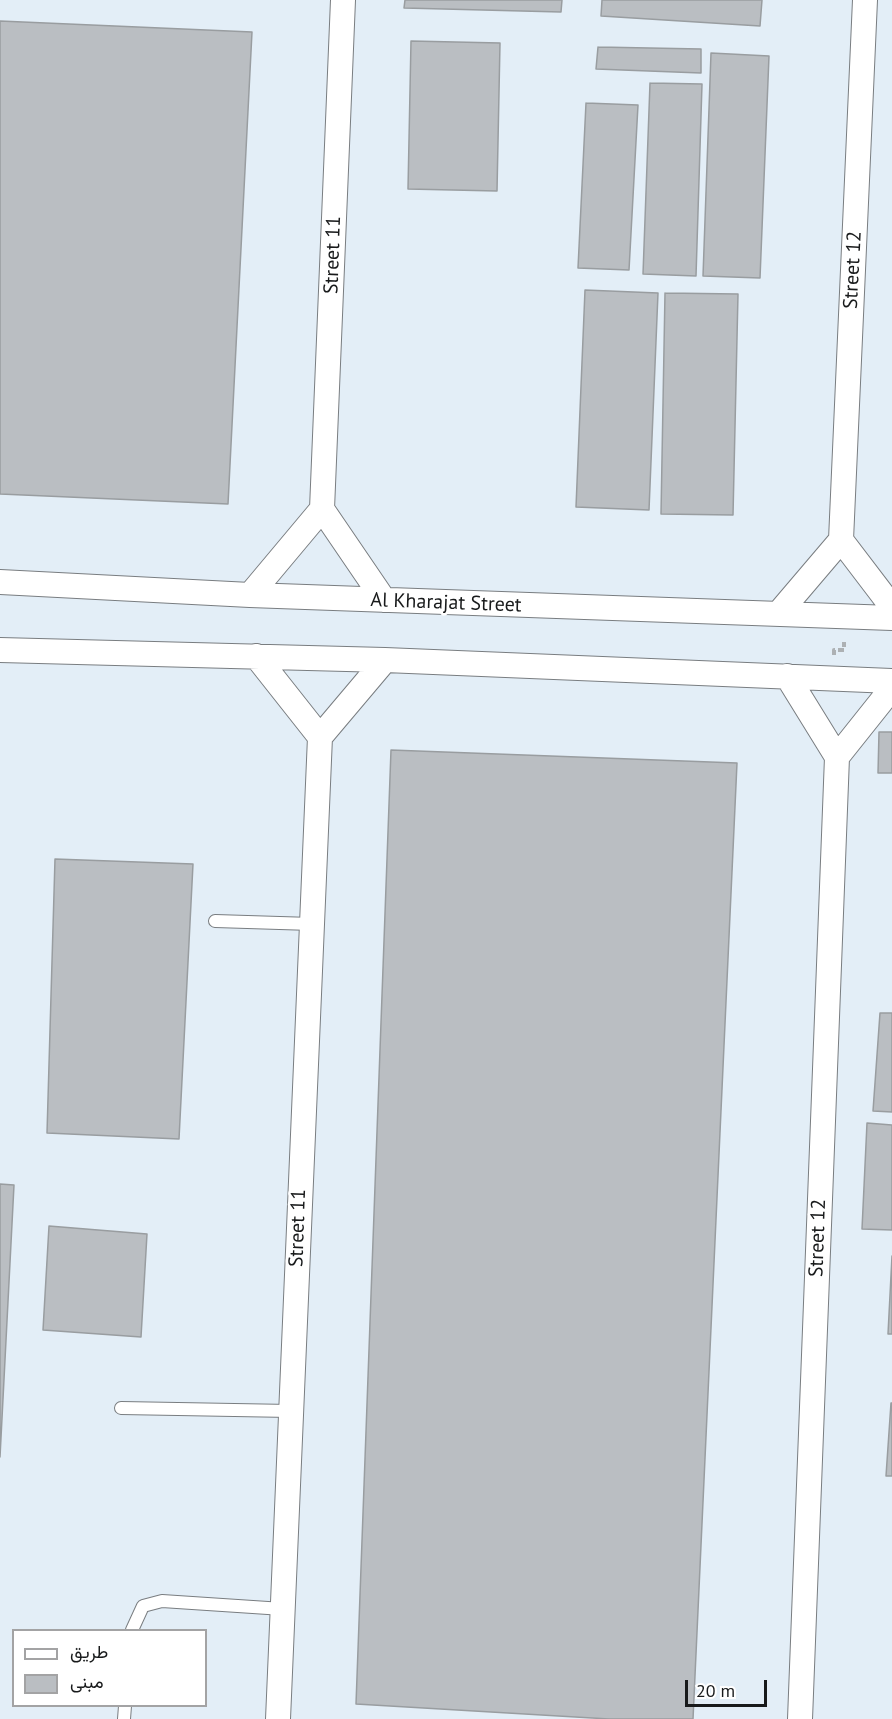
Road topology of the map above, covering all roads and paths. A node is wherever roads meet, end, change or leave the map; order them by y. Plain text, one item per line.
1 (344, 0) edge
2 (865, 0) edge
3 (322, 509) junction
4 (841, 540) junction
5 (0, 568) edge
6 (0, 582) edge
7 (40, 583) junction
8 (250, 595) junction
9 (384, 600) junction
10 (892, 607) edge
11 (778, 614) junction
12 (844, 616) junction
13 (892, 618) edge
14 (0, 650) edge
15 (256, 656) junction
16 (385, 660) junction
17 (787, 676) junction
18 (834, 680) junction
19 (892, 681) edge
20 (892, 688) edge
21 (320, 737) junction
22 (837, 757) junction
23 (215, 921) dead end
24 (312, 924) junction
25 (121, 1408) dead end
26 (291, 1411) junction
27 (283, 1609) junction
28 (132, 1629) edge
29 (278, 1719) edge
30 (800, 1719) edge

1 - 3 street, Street 11
2 - 4 street, Street 12
3 - 8 street
3 - 9 street
4 - 10 street
4 - 11 street
5 - 7 street
6 - 7 street, Al Kharajat Street
7 - 8 street, Al Kharajat Street
8 - 9 street, Al Kharajat Street
9 - 11 street, Al Kharajat Street
11 - 12 street, Al Kharajat Street
12 - 13 street, Al Kharajat Street
12 - 18 path
14 - 15 street
15 - 16 street
15 - 21 street
16 - 17 street
16 - 21 street
17 - 18 street
17 - 22 street
18 - 19 street
20 - 22 street
21 - 24 street, Street 11
22 - 30 street, Street 12
23 - 24 lane
24 - 26 street, Street 11
25 - 26 lane
26 - 27 street, Street 11
27 - 28 lane
27 - 29 street, Street 11

